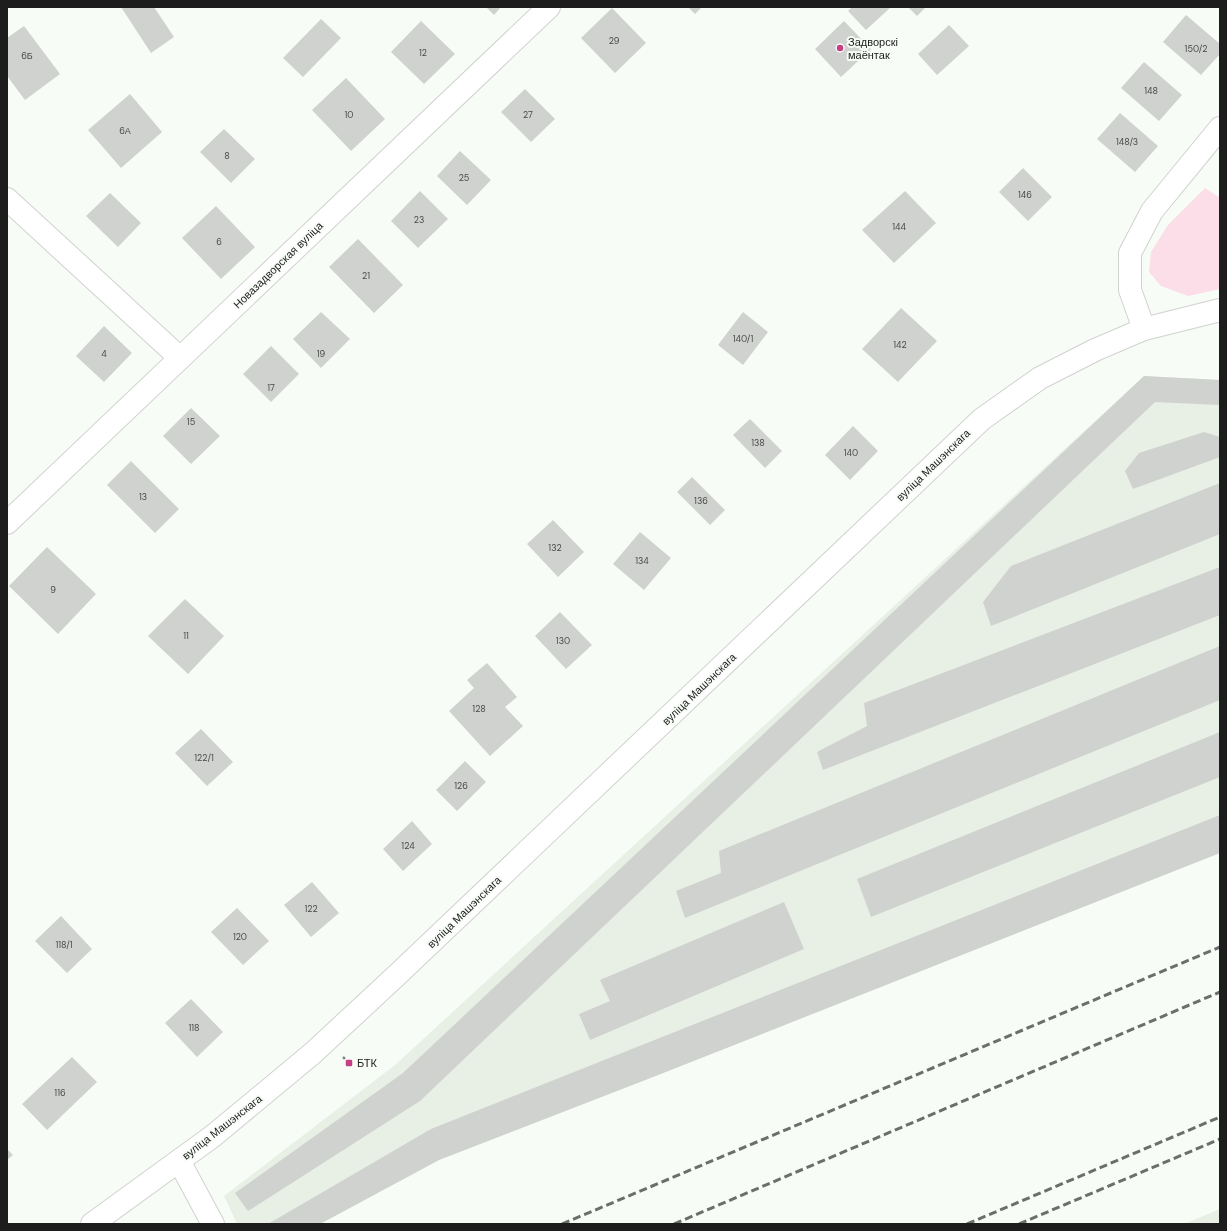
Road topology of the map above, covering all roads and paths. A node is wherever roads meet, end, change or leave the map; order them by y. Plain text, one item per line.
1 (549, 7) edge
2 (1220, 128) edge
3 (7, 199) edge
4 (1220, 310) edge
5 (1144, 328) junction
6 (180, 358) junction
7 (7, 523) edge
8 (179, 1161) junction
9 (92, 1224) edge
10 (213, 1224) edge

1 - 6 main road, Новазадворская вуліца
2 - 5 main road
3 - 6 main road
4 - 5 main road, вуліца Машэнскага
5 - 8 main road, вуліца Машэнскага
6 - 7 main road, Новазадворская вуліца
8 - 9 main road, вуліца Машэнскага
8 - 10 main road

